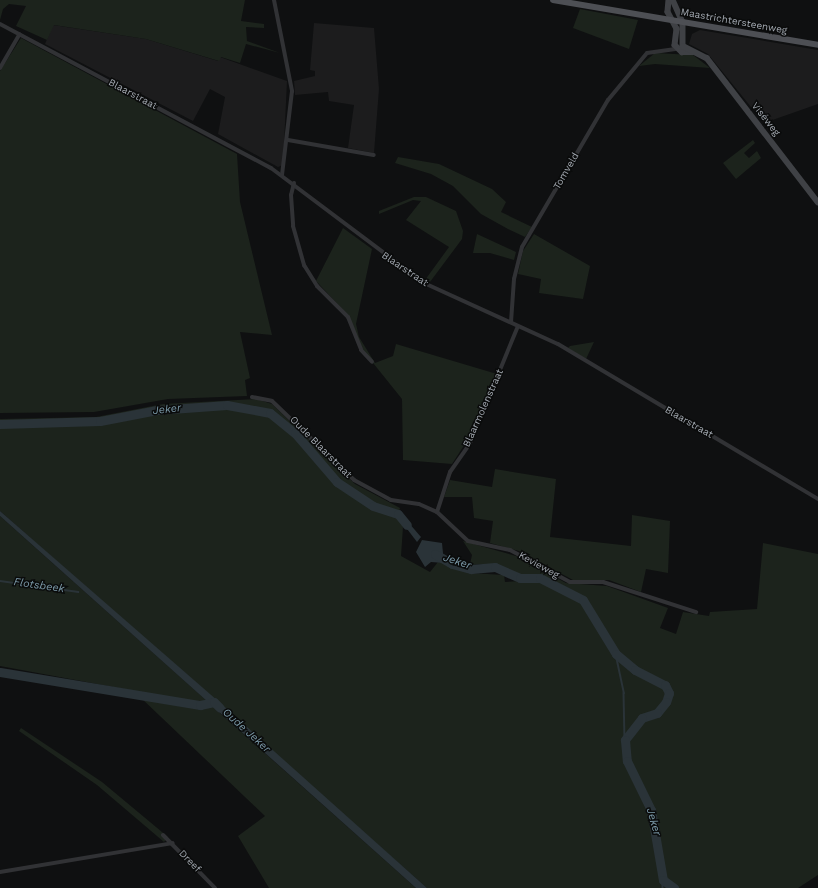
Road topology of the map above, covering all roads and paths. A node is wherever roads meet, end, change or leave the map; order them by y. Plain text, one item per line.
1 (274, 0) edge
2 (553, 0) edge
3 (669, 0) edge
4 (673, 0) edge
5 (673, 20) junction
6 (683, 22) junction
7 (0, 24) edge
8 (20, 34) junction
9 (818, 45) edge
10 (679, 47) junction
11 (0, 68) edge
12 (288, 140) junction
13 (374, 155) dead end
14 (282, 175) junction
15 (294, 183) junction
16 (818, 202) edge
17 (511, 322) junction
18 (518, 326) junction
19 (372, 362) dead end
20 (252, 397) dead end
21 (818, 499) edge
22 (437, 512) junction
23 (696, 612) dead end
24 (163, 835) dead end
25 (173, 843) junction
26 (0, 872) edge
27 (215, 888) edge

1 - 12 street
2 - 5 main road, Maastrichtersteenweg
3 - 5 main road
4 - 6 main road
5 - 6 main road, Maastrichtersteenweg
5 - 10 main road
6 - 9 main road, Maastrichtersteenweg
6 - 10 main road
7 - 8 street, Blaarstraat
8 - 11 street
8 - 14 street, Blaarstraat
10 - 16 main road, Viséweg
10 - 17 street, Tomveld
12 - 13 street
12 - 14 street
14 - 15 street, Blaarstraat
15 - 17 street, Blaarstraat
15 - 19 street
17 - 18 street, Blaarstraat
18 - 21 street, Blaarstraat
18 - 22 street, Blaarmolenstraat
20 - 22 street, Oude Blaarstraat
22 - 23 street, Kevieweg
24 - 25 street, Dreef
25 - 26 street
25 - 27 street, Dreef

